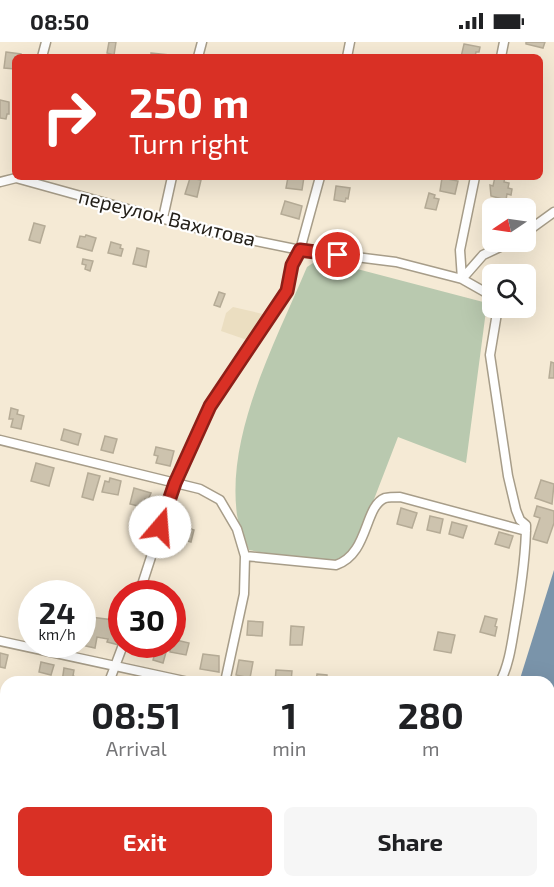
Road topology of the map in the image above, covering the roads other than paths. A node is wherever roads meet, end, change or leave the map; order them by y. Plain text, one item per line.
1 (23, 180) edge
2 (171, 180) edge
3 (319, 180) edge
4 (474, 180) edge
5 (554, 212) edge
6 (163, 218) junction
7 (536, 225) edge
8 (300, 250) junction
9 (489, 252) edge
10 (462, 279) junction
11 (482, 290) edge
12 (496, 318) edge
13 (0, 440) edge
14 (175, 483) junction
15 (526, 531) junction
16 (245, 556) junction
17 (144, 580) edge
18 (0, 640) edge
19 (119, 658) edge
20 (116, 666) junction
21 (112, 676) edge
22 (162, 676) edge
23 (226, 676) edge
24 (504, 676) edge

1 - 6 street, переулок Вахитова
2 - 6 street
3 - 8 street
4 - 10 street
5 - 7 street
6 - 8 street, переулок Вахитова
8 - 10 street, переулок Вахитова
8 - 14 street
9 - 10 street
10 - 11 street, переулок Вахитова
12 - 15 street
13 - 14 street
14 - 16 street
14 - 17 street
15 - 16 street
15 - 24 street
16 - 23 street
18 - 20 street
19 - 20 street
20 - 21 street
20 - 22 street

